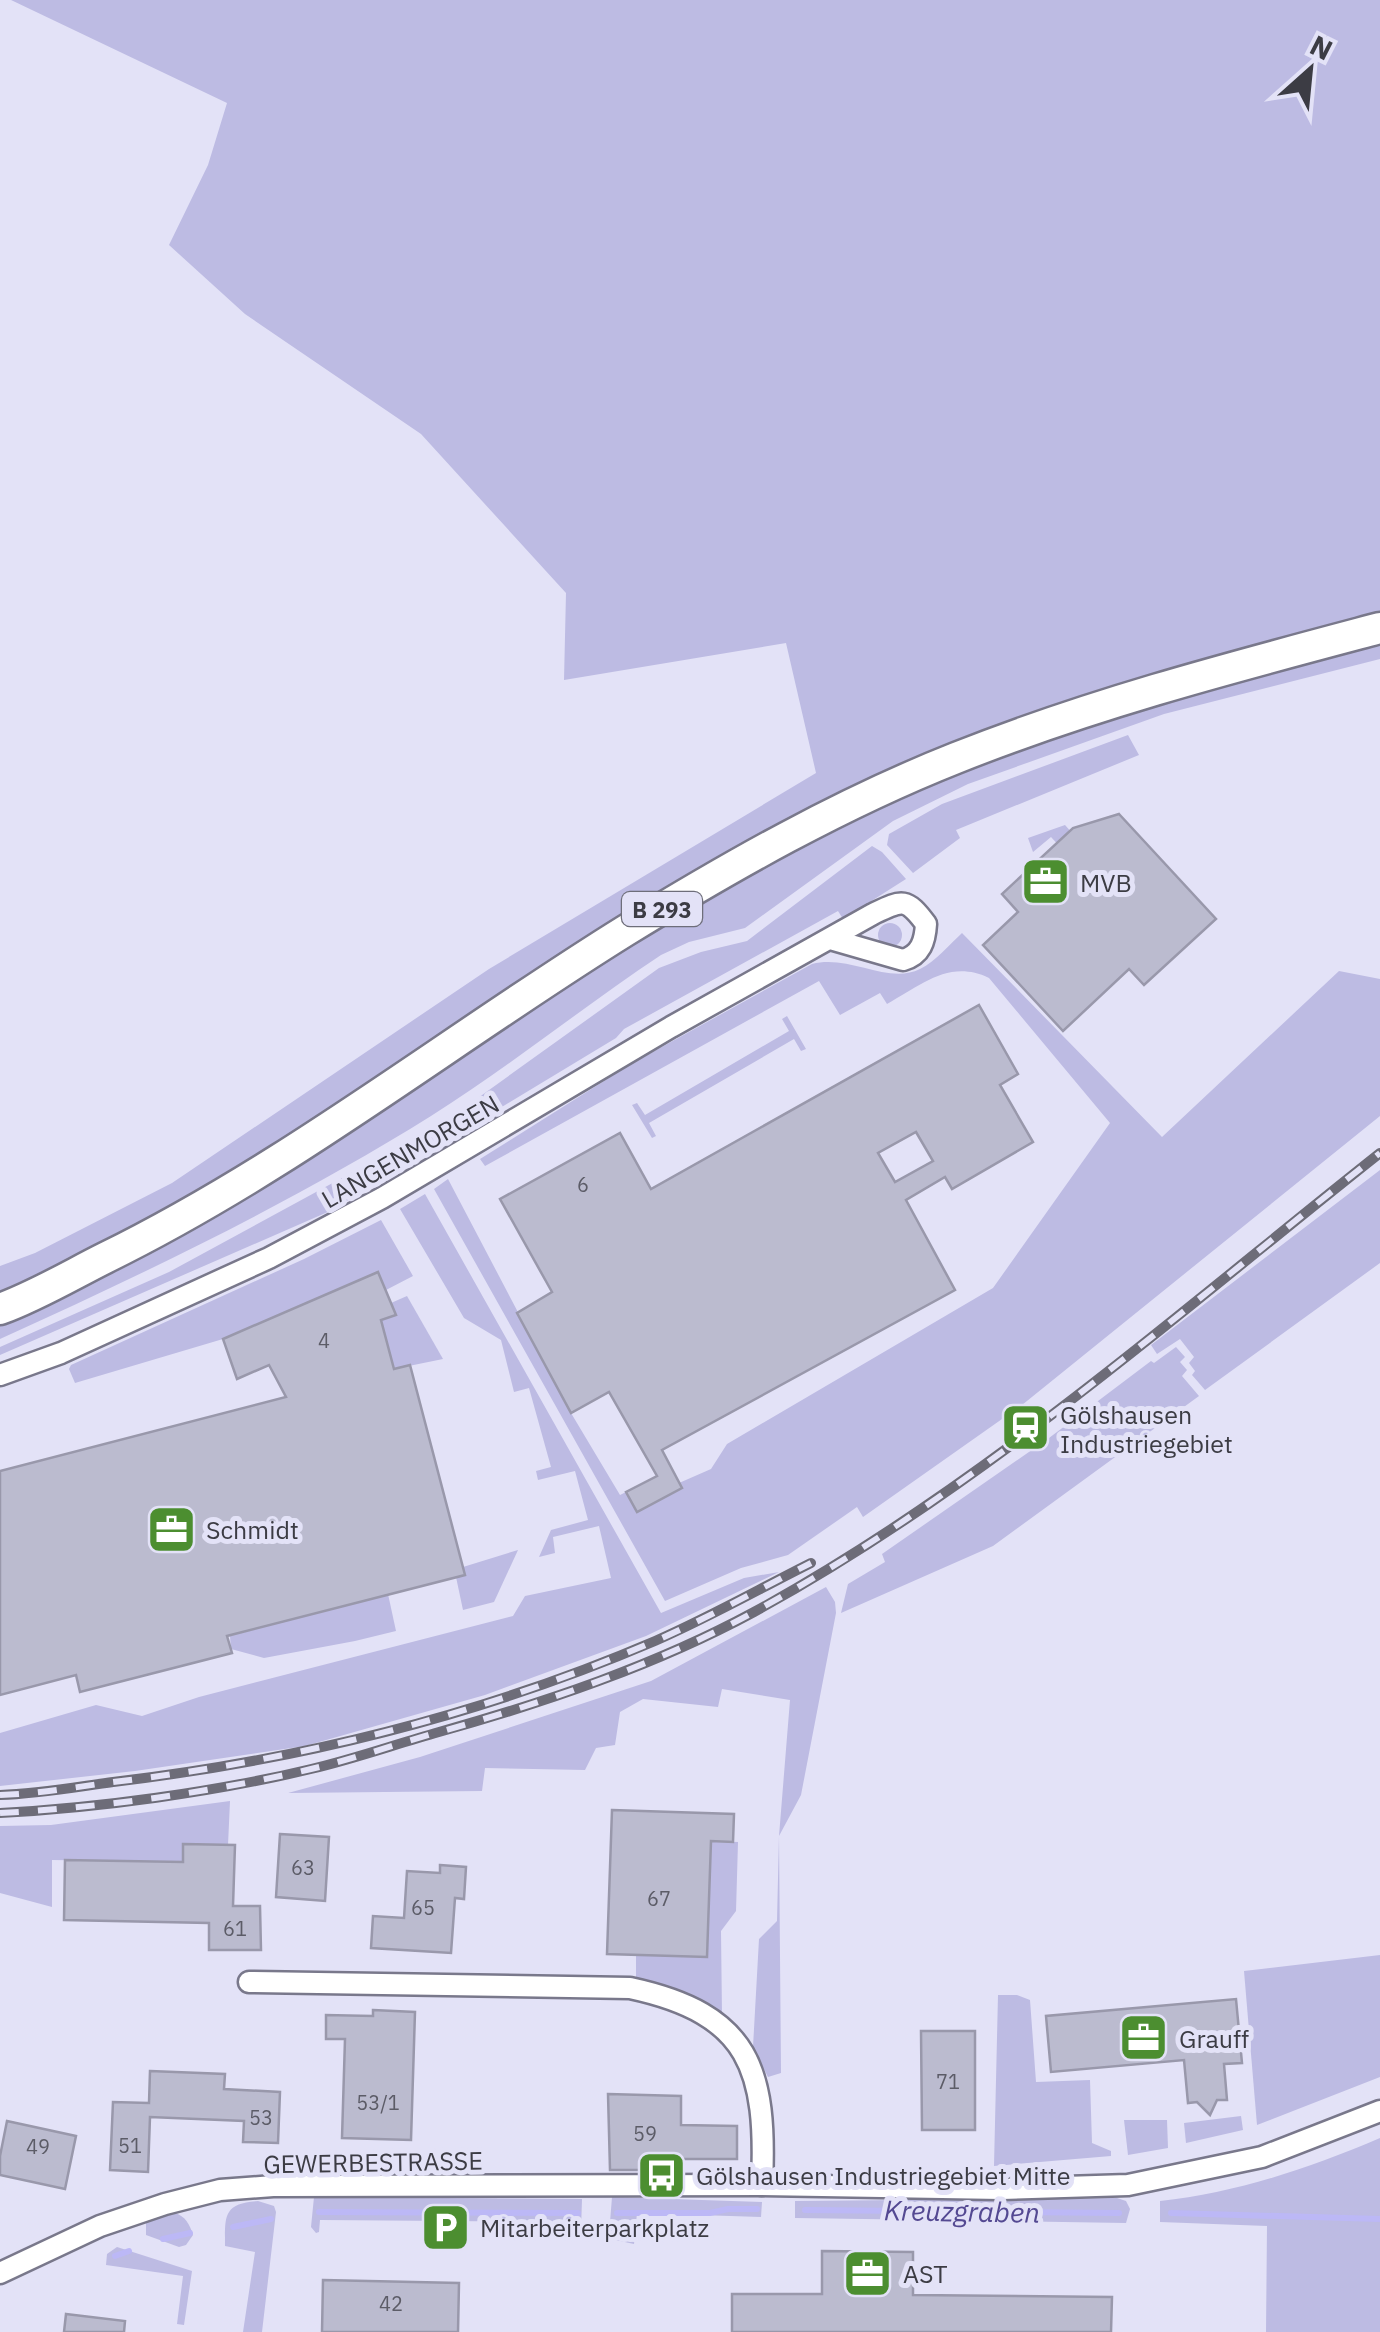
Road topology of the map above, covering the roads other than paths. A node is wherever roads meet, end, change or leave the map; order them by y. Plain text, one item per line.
1 (1380, 628) edge
2 (830, 939) dead end
3 (0, 1309) edge
4 (0, 1375) edge
5 (249, 1982) dead end
6 (1380, 2110) edge
7 (762, 2184) junction
8 (0, 2273) edge

1 - 3 main road, B 293
2 - 4 street, LANGENMORGEN
5 - 7 street
6 - 7 street, GEWERBESTRASSE
7 - 8 street, GEWERBESTRASSE

